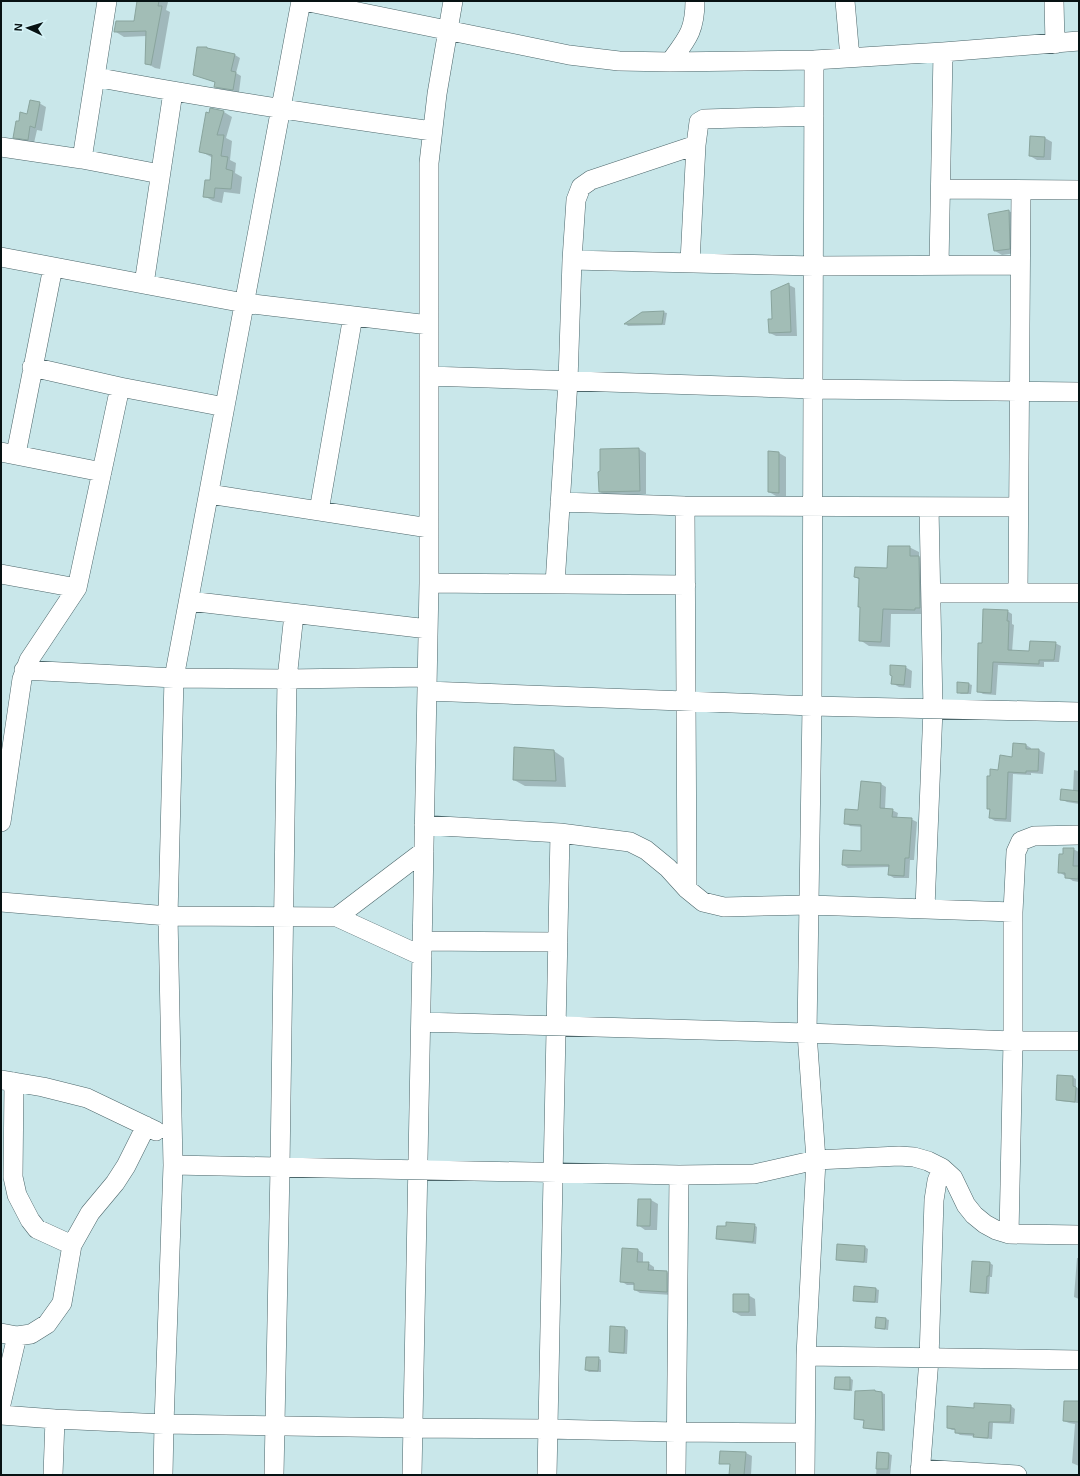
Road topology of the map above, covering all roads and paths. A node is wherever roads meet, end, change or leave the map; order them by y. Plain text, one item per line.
1 (107, 1) edge
2 (301, 1) edge
3 (304, 1) edge
4 (452, 1) edge
5 (695, 1) edge
6 (1054, 1) edge
7 (845, 2) edge
8 (448, 30) junction
9 (1079, 41) edge
10 (1055, 44) junction
11 (943, 52) junction
12 (850, 58) junction
13 (814, 60) junction
14 (670, 62) junction
15 (95, 77) junction
16 (173, 92) junction
17 (281, 110) junction
18 (814, 116) junction
19 (432, 132) junction
20 (696, 144) junction
21 (1, 147) edge
22 (82, 159) junction
23 (160, 174) junction
24 (941, 188) junction
25 (1021, 190) junction
26 (1079, 190) edge
27 (1, 257) edge
28 (572, 260) junction
29 (690, 262) junction
30 (939, 265) junction
31 (1020, 265) junction
32 (814, 266) junction
33 (52, 267) junction
34 (144, 284) junction
35 (244, 303) junction
36 (353, 316) junction
37 (428, 326) junction
38 (32, 367) junction
39 (429, 376) junction
40 (568, 381) junction
41 (120, 387) junction
42 (813, 388) junction
43 (1019, 391) junction
44 (1079, 392) edge
45 (225, 407) junction
46 (8, 453) edge
47 (102, 472) junction
48 (209, 494) junction
49 (560, 502) junction
50 (685, 506) junction
51 (813, 506) junction
52 (929, 507) junction
53 (1018, 507) junction
54 (319, 511) junction
55 (429, 528) junction
56 (1, 574) edge
57 (429, 582) junction
58 (555, 584) junction
59 (686, 585) junction
60 (76, 588) junction
61 (931, 593) junction
62 (1018, 593) junction
63 (1079, 593) edge
64 (189, 601) junction
65 (294, 614) junction
66 (428, 629) junction
67 (24, 670) junction
68 (174, 678) junction
69 (286, 679) junction
70 (427, 684) junction
71 (686, 701) junction
72 (812, 706) junction
73 (933, 709) junction
74 (1079, 712) edge
75 (1, 822) edge
76 (424, 825) junction
77 (560, 833) junction
78 (1079, 835) edge
79 (424, 851) junction
80 (687, 889) junction
81 (1, 902) edge
82 (810, 905) junction
83 (925, 908) junction
84 (1013, 912) junction
85 (168, 916) junction
86 (283, 917) junction
87 (337, 917) junction
88 (558, 942) junction
89 (422, 948) junction
90 (421, 1022) junction
91 (557, 1026) junction
92 (807, 1033) junction
93 (1013, 1041) junction
94 (1079, 1041) edge
95 (8, 1081) edge
96 (146, 1126) junction
97 (172, 1138) junction
98 (816, 1160) junction
99 (173, 1164) junction
100 (280, 1167) junction
101 (942, 1168) junction
102 (419, 1169) junction
103 (554, 1172) junction
104 (678, 1175) junction
105 (1009, 1234) junction
106 (1079, 1235) edge
107 (72, 1245) junction
108 (9, 1334) edge
109 (806, 1356) junction
110 (929, 1359) junction
111 (1079, 1360) edge
112 (1, 1404) edge
113 (1, 1415) edge
114 (55, 1419) junction
115 (164, 1424) junction
116 (275, 1426) junction
117 (413, 1428) junction
118 (547, 1429) junction
119 (676, 1432) junction
120 (805, 1432) junction
121 (920, 1472) edge
122 (53, 1475) edge
123 (163, 1475) edge
124 (274, 1475) edge
125 (412, 1475) edge
126 (547, 1475) edge
127 (676, 1475) edge
128 (805, 1475) edge
129 (1013, 1475) edge
130 (1017, 1475) edge

1 - 15 street
2 - 17 street
3 - 8 street
4 - 8 street
5 - 14 street
6 - 10 street
7 - 12 street
8 - 14 street
8 - 19 street
9 - 10 street
10 - 11 street
11 - 12 street
11 - 24 street
12 - 13 street
13 - 14 street
13 - 18 street
15 - 16 street
15 - 22 street
16 - 17 street
16 - 23 street
17 - 19 street
17 - 35 street
18 - 20 street
18 - 32 street
19 - 37 street
20 - 28 street
20 - 29 street
21 - 22 street
22 - 23 street
23 - 34 street
24 - 25 street
24 - 30 street
25 - 26 street
25 - 31 street
27 - 33 street
28 - 29 street
28 - 40 street
29 - 32 street
30 - 31 street
30 - 32 street
31 - 43 street
32 - 42 street
33 - 34 street
33 - 38 street
34 - 35 street
35 - 36 street
35 - 45 street
36 - 37 street
36 - 54 street
37 - 39 street
38 - 41 street
38 - 46 street
39 - 40 street
39 - 55 street
40 - 42 street
40 - 49 street
41 - 45 street
41 - 47 street
42 - 43 street
42 - 51 street
43 - 44 street
43 - 53 street
45 - 48 street
46 - 47 street
47 - 60 street
48 - 54 street
48 - 64 street
49 - 50 street
49 - 58 street
50 - 51 street
50 - 59 street
51 - 52 street
51 - 72 street
52 - 53 street
52 - 61 street
53 - 62 street
54 - 55 street
55 - 57 street
56 - 60 street
57 - 58 street
57 - 66 street
58 - 59 street
59 - 71 street
60 - 67 street
61 - 62 street
61 - 73 street
62 - 63 street
64 - 65 street
64 - 68 street
65 - 66 street
65 - 69 street
66 - 70 street
67 - 68 street
67 - 75 street
68 - 69 street
68 - 85 street
69 - 70 street
69 - 86 street
70 - 71 street
70 - 76 street
71 - 72 street
71 - 80 street
72 - 73 street
72 - 82 street
73 - 74 street
73 - 83 street
76 - 77 street
76 - 79 street
77 - 80 street
77 - 88 street
78 - 84 street
79 - 87 street
79 - 89 street
80 - 82 street
81 - 85 street
82 - 83 street
82 - 92 street
83 - 84 street
84 - 93 street
85 - 86 street
85 - 97 street
86 - 87 street
86 - 100 street
87 - 89 street
88 - 89 street
88 - 91 street
89 - 90 street
90 - 91 street
90 - 102 street
91 - 92 street
91 - 103 street
92 - 93 street
92 - 98 street
93 - 94 street
93 - 105 street
95 - 96 street
95 - 107 street
96 - 97 street
96 - 107 street
97 - 99 street
98 - 101 street
98 - 104 street
98 - 109 street
99 - 100 street
99 - 115 street
100 - 102 street
100 - 116 street
101 - 105 street
101 - 110 street
102 - 103 street
102 - 117 street
103 - 104 street
103 - 118 street
104 - 119 street
105 - 106 street
107 - 108 street
108 - 112 street
109 - 110 street
109 - 120 street
110 - 111 street
110 - 121 street
113 - 114 street
114 - 115 street
114 - 122 street
115 - 116 street
115 - 123 street
116 - 117 street
116 - 124 street
117 - 118 street
117 - 125 street
118 - 119 street
118 - 126 street
119 - 120 street
119 - 127 street
120 - 128 street
121 - 129 street
129 - 130 street

